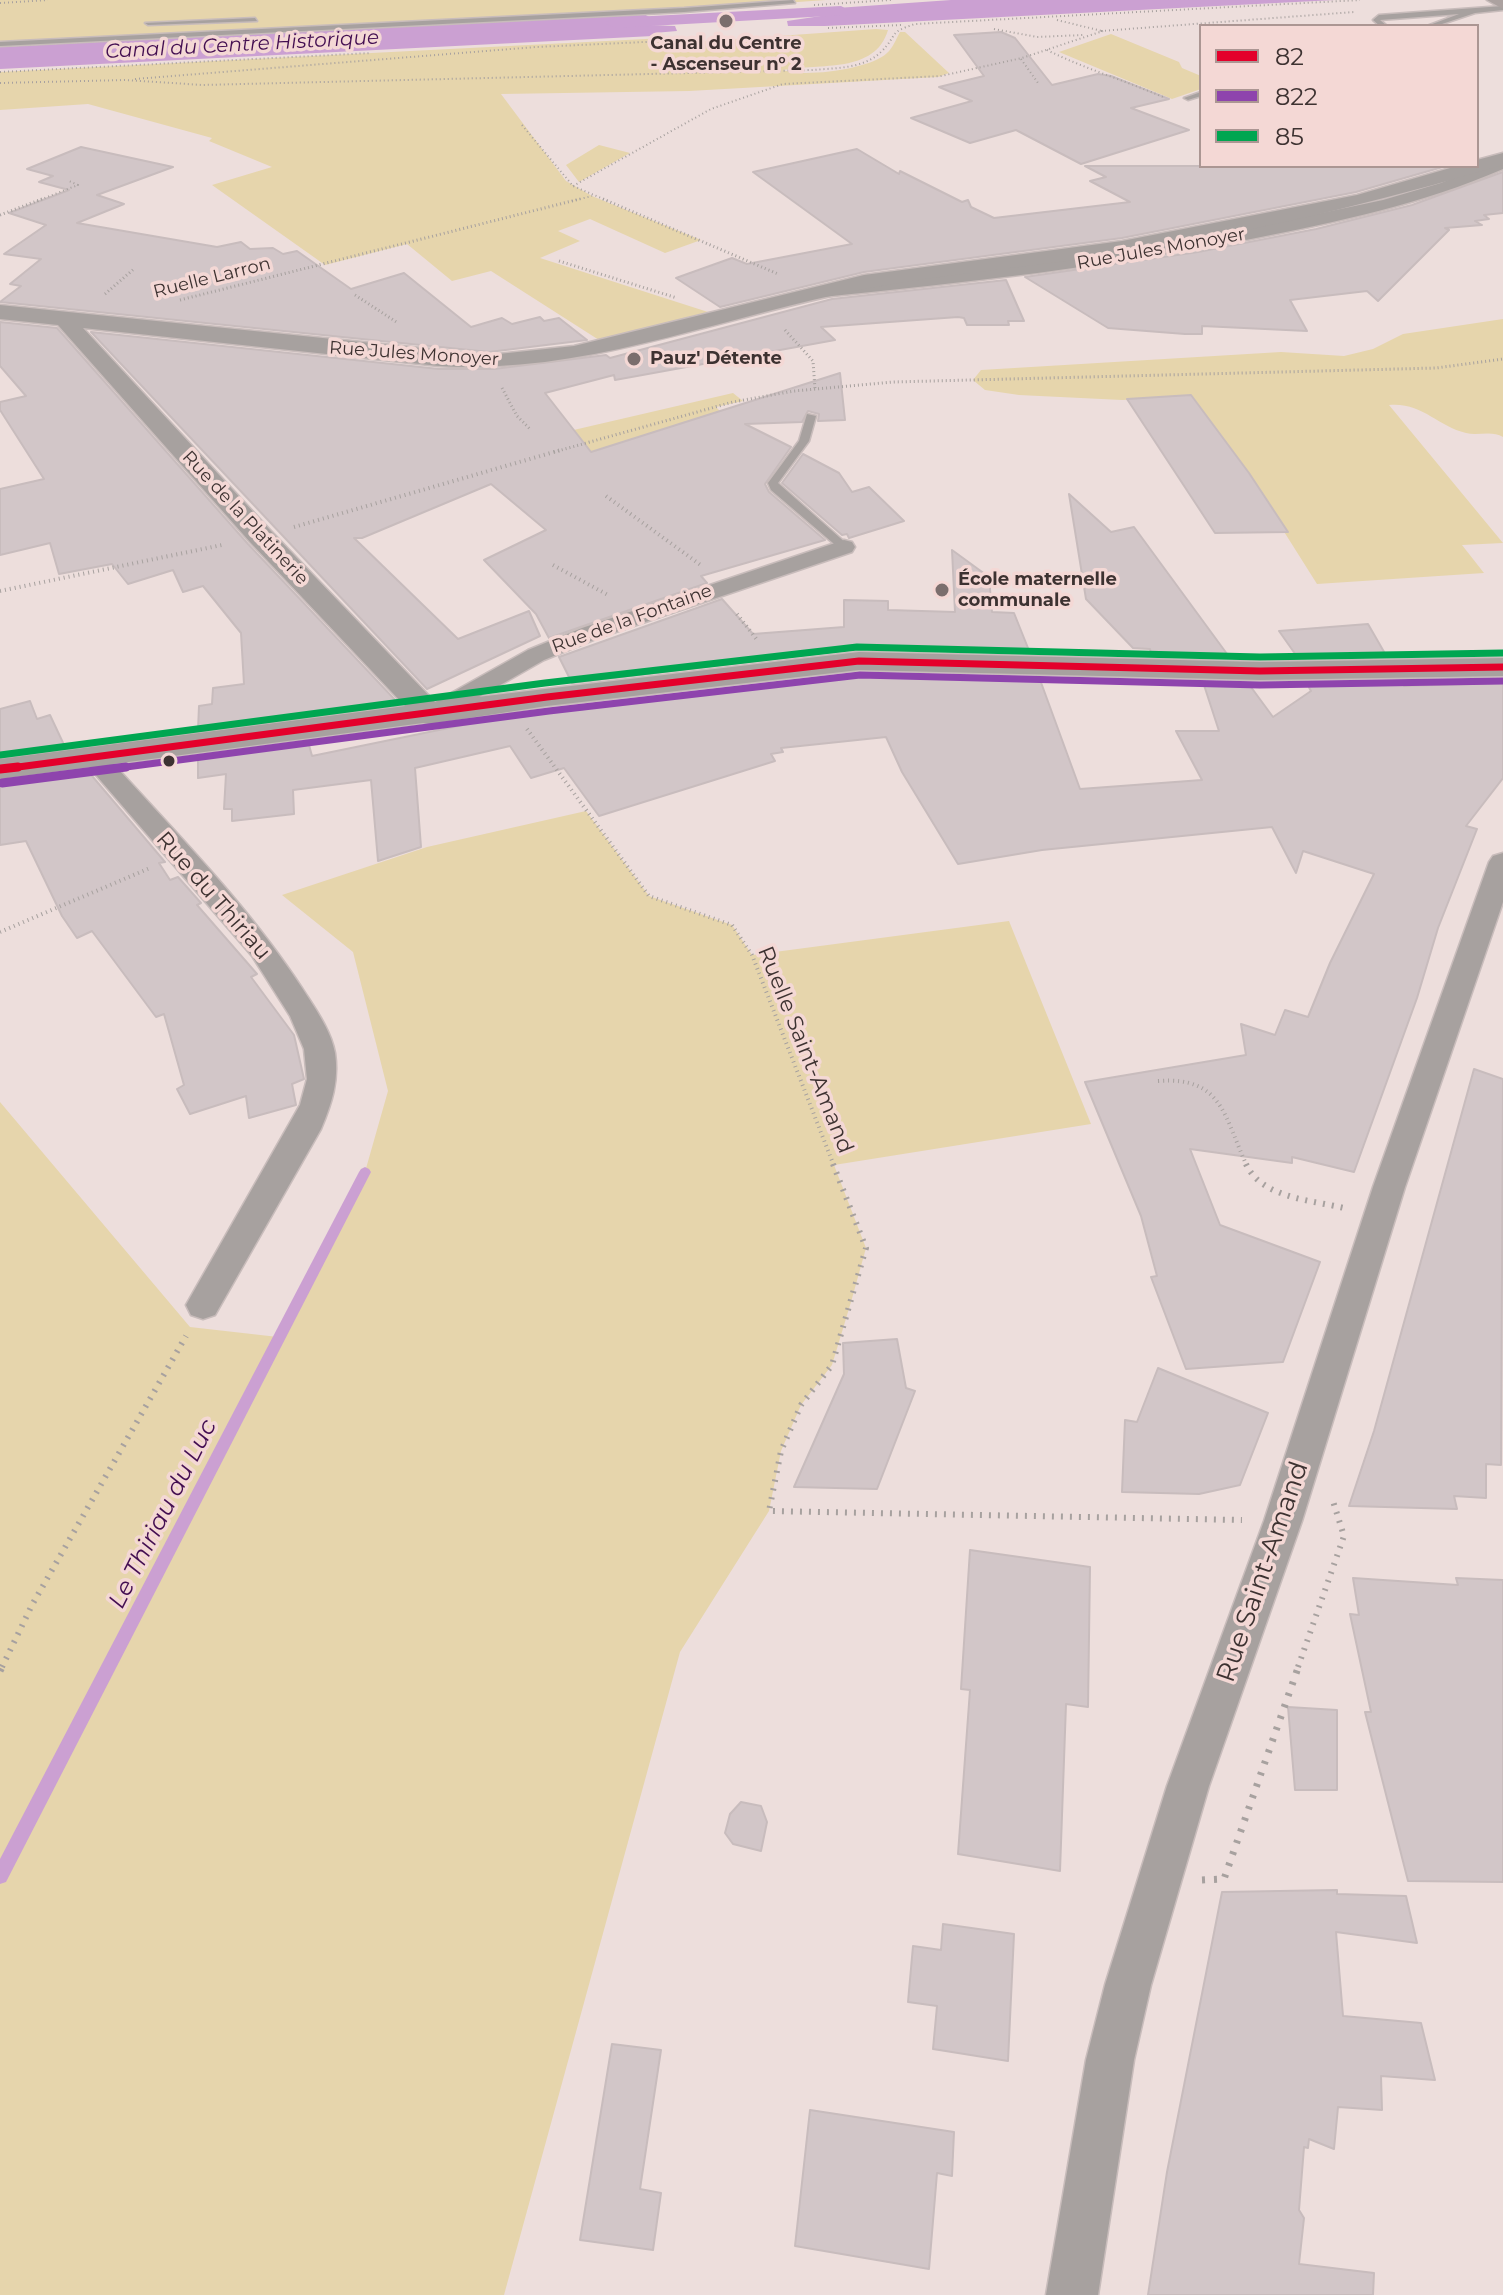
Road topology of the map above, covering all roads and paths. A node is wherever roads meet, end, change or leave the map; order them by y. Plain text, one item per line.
1 (48, 0) edge
2 (891, 0) edge
3 (1367, 0) edge
4 (1496, 0) edge
5 (793, 2) edge
6 (0, 3) edge
7 (813, 5) dead end
8 (1503, 6) edge
9 (1474, 11) junction
10 (1353, 12) dead end
11 (1441, 13) junction
12 (353, 17) dead end
13 (509, 18) junction
14 (1049, 18) junction
15 (266, 20) dead end
16 (148, 23) dead end
17 (915, 24) junction
18 (1381, 24) edge
19 (1413, 24) edge
20 (1436, 24) edge
21 (828, 28) dead end
22 (994, 29) dead end
23 (1103, 31) junction
24 (0, 44) edge
25 (1047, 50) junction
26 (392, 52) dead end
27 (376, 53) dead end
28 (1022, 58) junction
29 (0, 72) edge
30 (126, 80) junction
31 (0, 83) edge
32 (1038, 83) dead end
33 (1199, 95) edge
34 (1188, 98) dead end
35 (1174, 101) dead end
36 (522, 125) dead end
37 (1503, 161) edge
38 (1478, 168) edge
39 (1479, 168) edge
40 (69, 181) dead end
41 (573, 186) junction
42 (592, 196) junction
43 (0, 215) edge
44 (559, 261) dead end
45 (815, 292) junction
46 (171, 302) dead end
47 (763, 306) junction
48 (0, 312) edge
49 (729, 314) junction
50 (75, 320) junction
51 (1503, 359) edge
52 (498, 361) junction
53 (815, 389) junction
54 (811, 416) dead end
55 (530, 429) dead end
56 (606, 496) dead end
57 (260, 536) junction
58 (844, 547) joint
59 (553, 565) dead end
60 (725, 586) junction
61 (0, 591) edge
62 (641, 613) junction
63 (1503, 667) edge
64 (508, 702) junction
65 (430, 715) junction
66 (92, 755) junction
67 (0, 769) edge
68 (179, 857) junction
69 (1503, 862) edge
70 (0, 932) edge
71 (1158, 1081) dead end
72 (1380, 1217) junction
73 (203, 1305) joint
74 (1311, 1432) junction
75 (1283, 1521) junction
76 (0, 1671) edge
77 (1159, 1882) junction
78 (1072, 2295) edge

1 - 6 path
2 - 7 path
3 - 14 path
4 - 8 main road
5 - 13 lane
8 - 9 lane
9 - 11 lane
9 - 20 lane
10 - 23 path
11 - 18 lane
11 - 19 lane
12 - 13 lane
13 - 24 lane
14 - 17 path
14 - 23 path
15 - 16 lane
17 - 21 path
17 - 30 path
22 - 23 path
23 - 25 path
25 - 28 path
25 - 35 path
26 - 30 path
27 - 29 path
28 - 32 path
28 - 41 path
30 - 31 path
33 - 34 lane
36 - 41 path
37 - 39 street, Rue Jules Monoyer
38 - 45 street, Rue Jules Monoyer
40 - 43 path
41 - 42 path
42 - 45 path
42 - 46 path, Ruelle Larron
44 - 49 path
45 - 47 street, Rue Jules Monoyer
47 - 49 street, Rue Jules Monoyer
47 - 53 path
48 - 50 street, Rue Jules Monoyer
49 - 52 street, Rue Jules Monoyer
50 - 52 street, Rue Jules Monoyer
50 - 57 street, Rue de la Platinerie
51 - 53 path
52 - 55 path
53 - 57 path
54 - 58 lane
56 - 60 path
57 - 61 path
57 - 65 street, Rue de la Platinerie
58 - 60 street, Rue de la Fontaine
59 - 62 path
60 - 62 street, Rue de la Fontaine
62 - 65 street, Rue de la Fontaine
63 - 64 street
64 - 65 street
64 - 75 path, Ruelle Saint-Amand
65 - 66 street
66 - 67 street
66 - 68 street, Rue du Thiriau
68 - 70 path
68 - 73 street, Rue du Thiriau
69 - 72 street, Rue Saint-Amand
71 - 72 path
72 - 74 street, Rue Saint-Amand
73 - 76 path
74 - 75 street, Rue Saint-Amand
74 - 77 path
75 - 77 street, Rue Saint-Amand
77 - 78 street, Rue Saint-Amand

